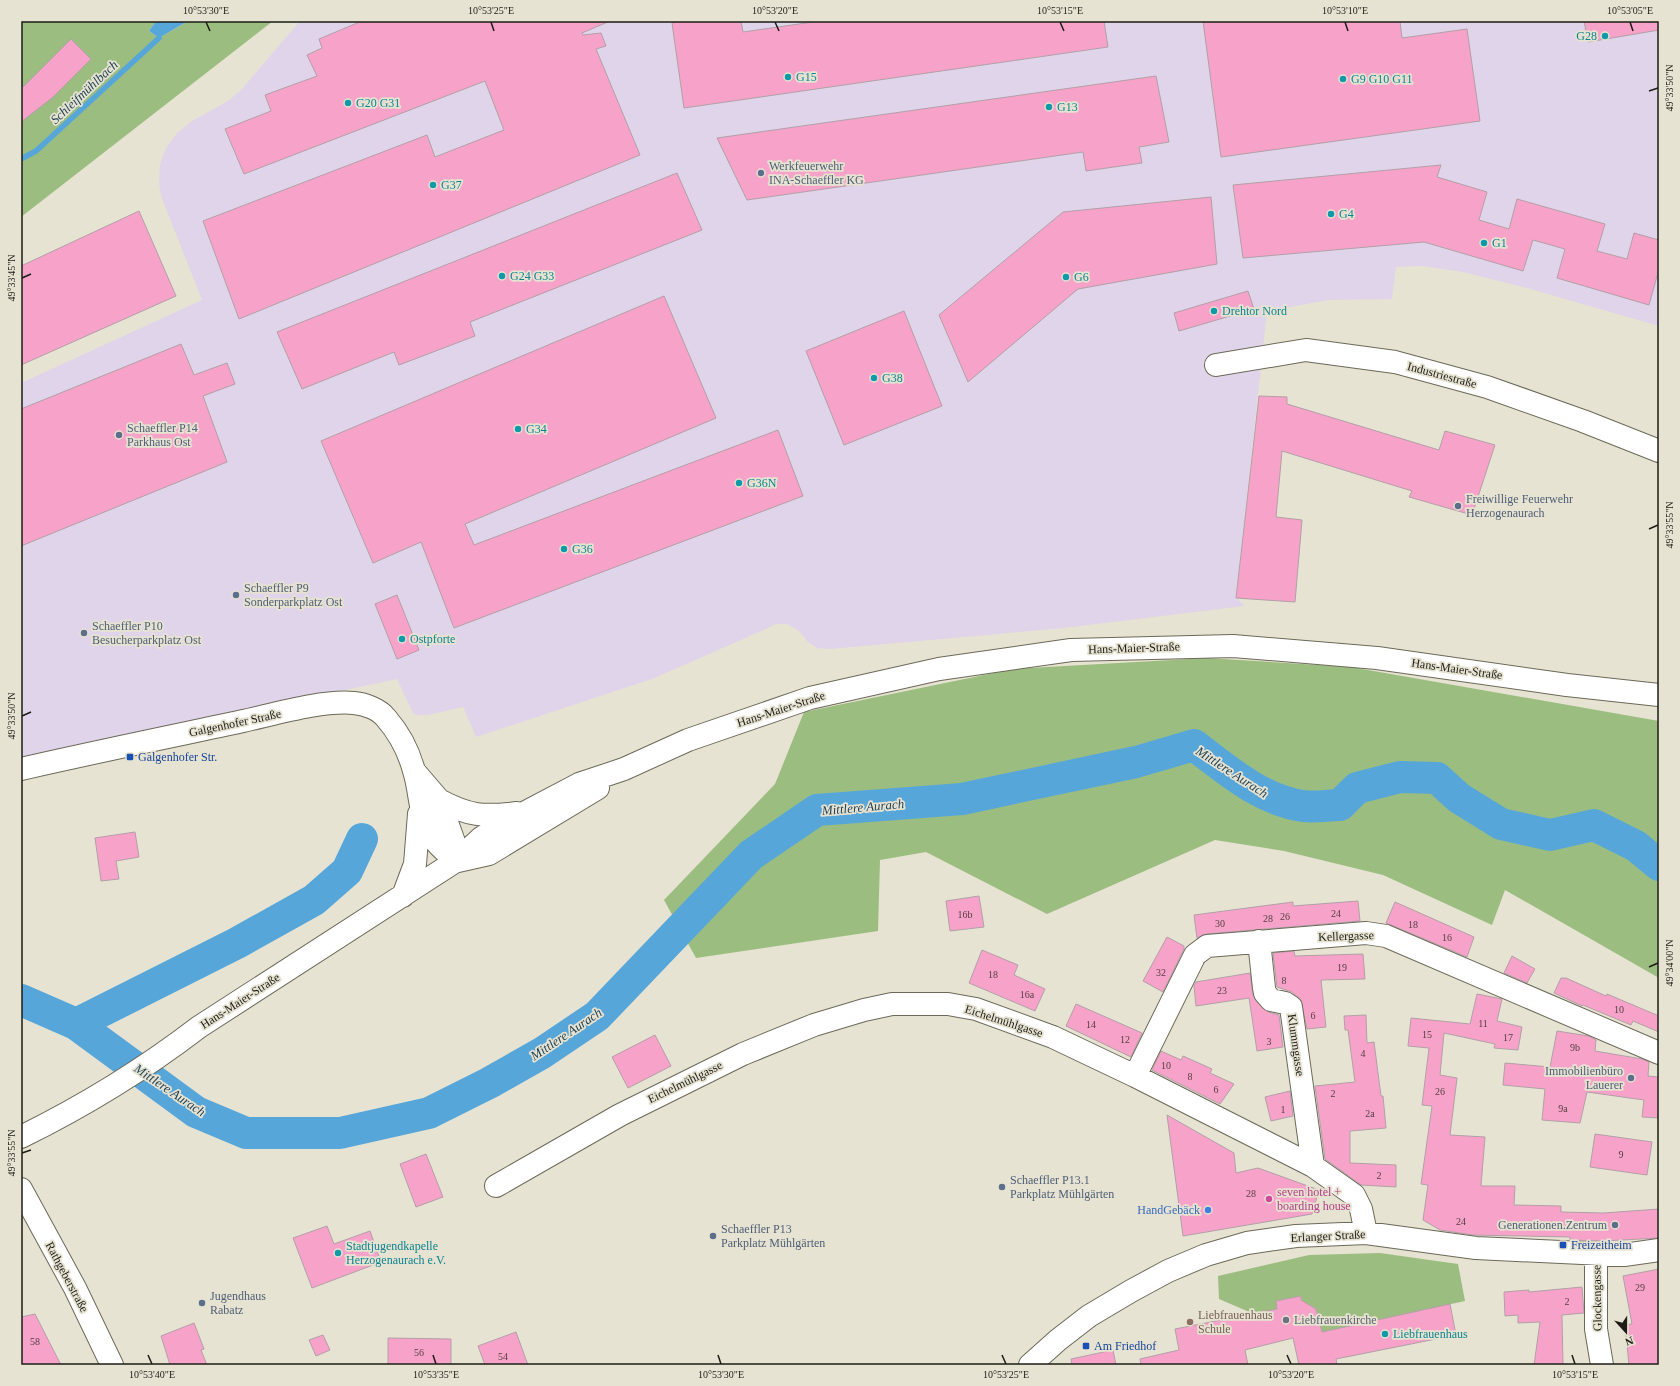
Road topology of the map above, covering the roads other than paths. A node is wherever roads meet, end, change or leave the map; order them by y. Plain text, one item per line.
1 (1216, 365) dead end
2 (1659, 452) edge
3 (1659, 695) edge
4 (21, 769) edge
5 (624, 769) junction
6 (429, 801) junction
7 (524, 812) junction
8 (456, 861) junction
9 (403, 896) junction
10 (1259, 941) junction
11 (1659, 1053) edge
12 (1135, 1076) junction
13 (21, 1138) edge
14 (1313, 1166) junction
15 (496, 1186) dead end
16 (21, 1189) edge
17 (29, 1214) edge
18 (1366, 1233) junction
19 (1659, 1250) edge
20 (1596, 1254) junction
21 (112, 1365) edge
22 (1030, 1365) edge
23 (1602, 1365) edge

1 - 2 street, Industriestraße
3 - 5 street, Hans-Maier-Straße
4 - 6 street, Galgenhofer Straße
5 - 7 street, Hans-Maier-Straße
5 - 8 street, Hans-Maier-Straße
6 - 7 street
6 - 8 street, Galgenhofer Straße
6 - 9 street, Galgenhofer Straße
7 - 8 street, Hans-Maier-Straße
8 - 9 street, Hans-Maier-Straße
9 - 13 street, Hans-Maier-Straße
10 - 11 street, Kellergasse
10 - 12 street, Kellergasse
10 - 14 street, Klummgasse
12 - 14 street, Eichelmühlgasse
12 - 15 street, Eichelmühlgasse
14 - 18 street, Eichelmühlgasse
16 - 17 street, Rathgeberstraße
17 - 21 street, Rathgeberstraße
18 - 20 street, Erlanger Straße
18 - 22 street, Erlanger Straße
19 - 20 street, Erlanger Straße
20 - 23 street, Glockengasse

